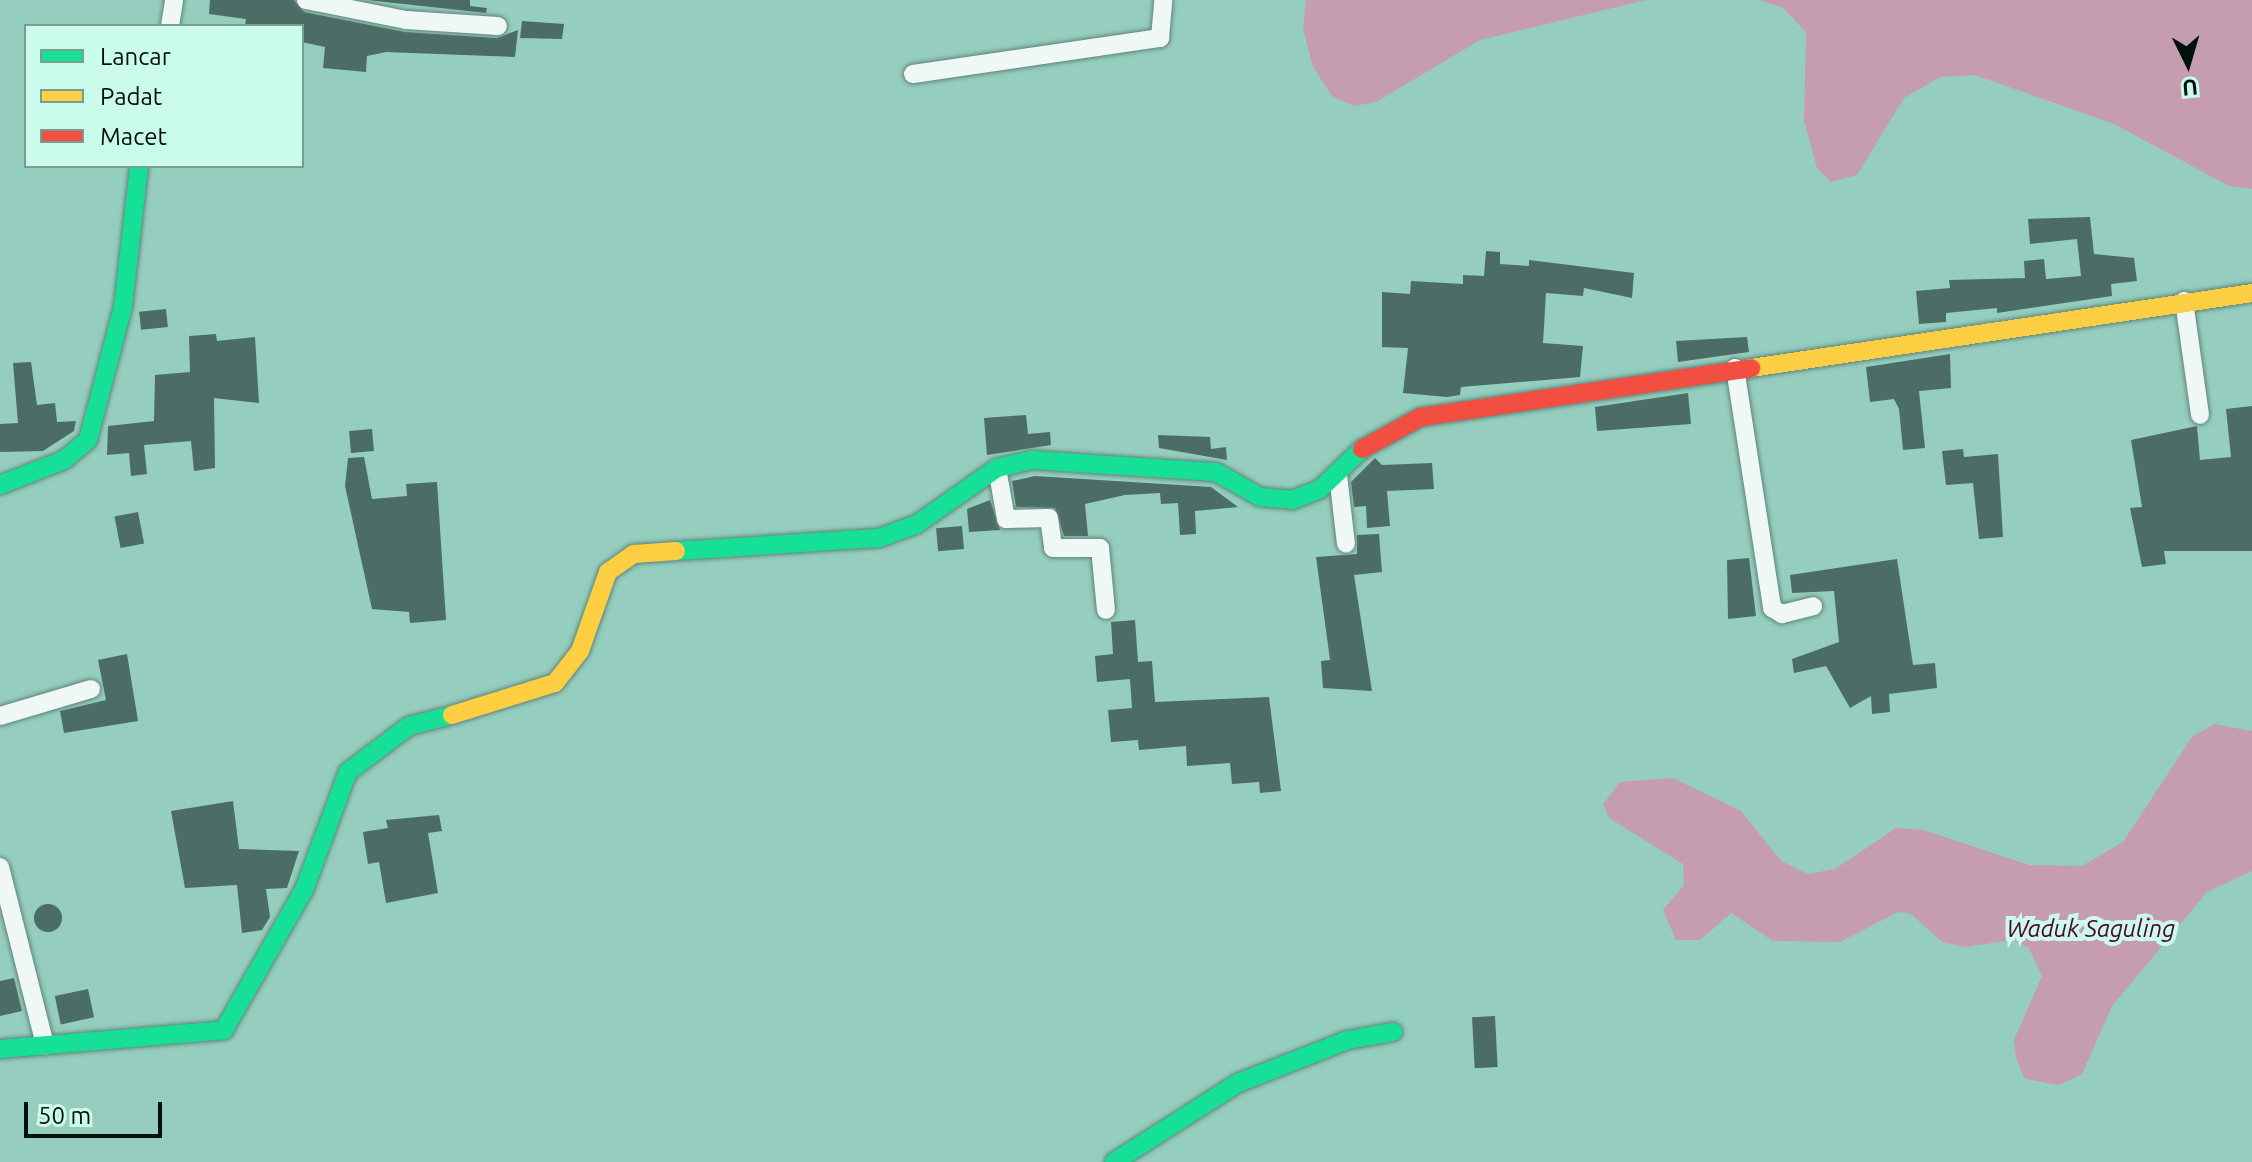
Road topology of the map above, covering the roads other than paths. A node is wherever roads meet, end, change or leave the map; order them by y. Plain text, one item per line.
1 (174, 0) edge
2 (306, 0) edge
3 (1163, 0) edge
4 (170, 24) edge
5 (498, 26) dead end
6 (913, 74) dead end
7 (139, 168) edge
8 (2252, 293) edge
9 (2184, 301) junction
10 (1735, 368) junction
11 (2200, 415) dead end
12 (997, 468) junction
13 (1338, 475) junction
14 (0, 485) edge
15 (1346, 544) dead end
16 (1813, 606) dead end
17 (1106, 610) dead end
18 (91, 689) dead end
19 (0, 716) edge
20 (0, 867) edge
21 (1393, 1032) dead end
22 (45, 1045) junction
23 (0, 1049) edge
24 (1114, 1162) edge

1 - 4 street
2 - 5 street
3 - 6 street
7 - 14 street
8 - 9 street
9 - 10 street
9 - 11 street
10 - 13 street
10 - 16 street
12 - 13 street
12 - 17 street
12 - 22 street
13 - 15 street
18 - 19 street
20 - 22 street
21 - 24 street
22 - 23 street

